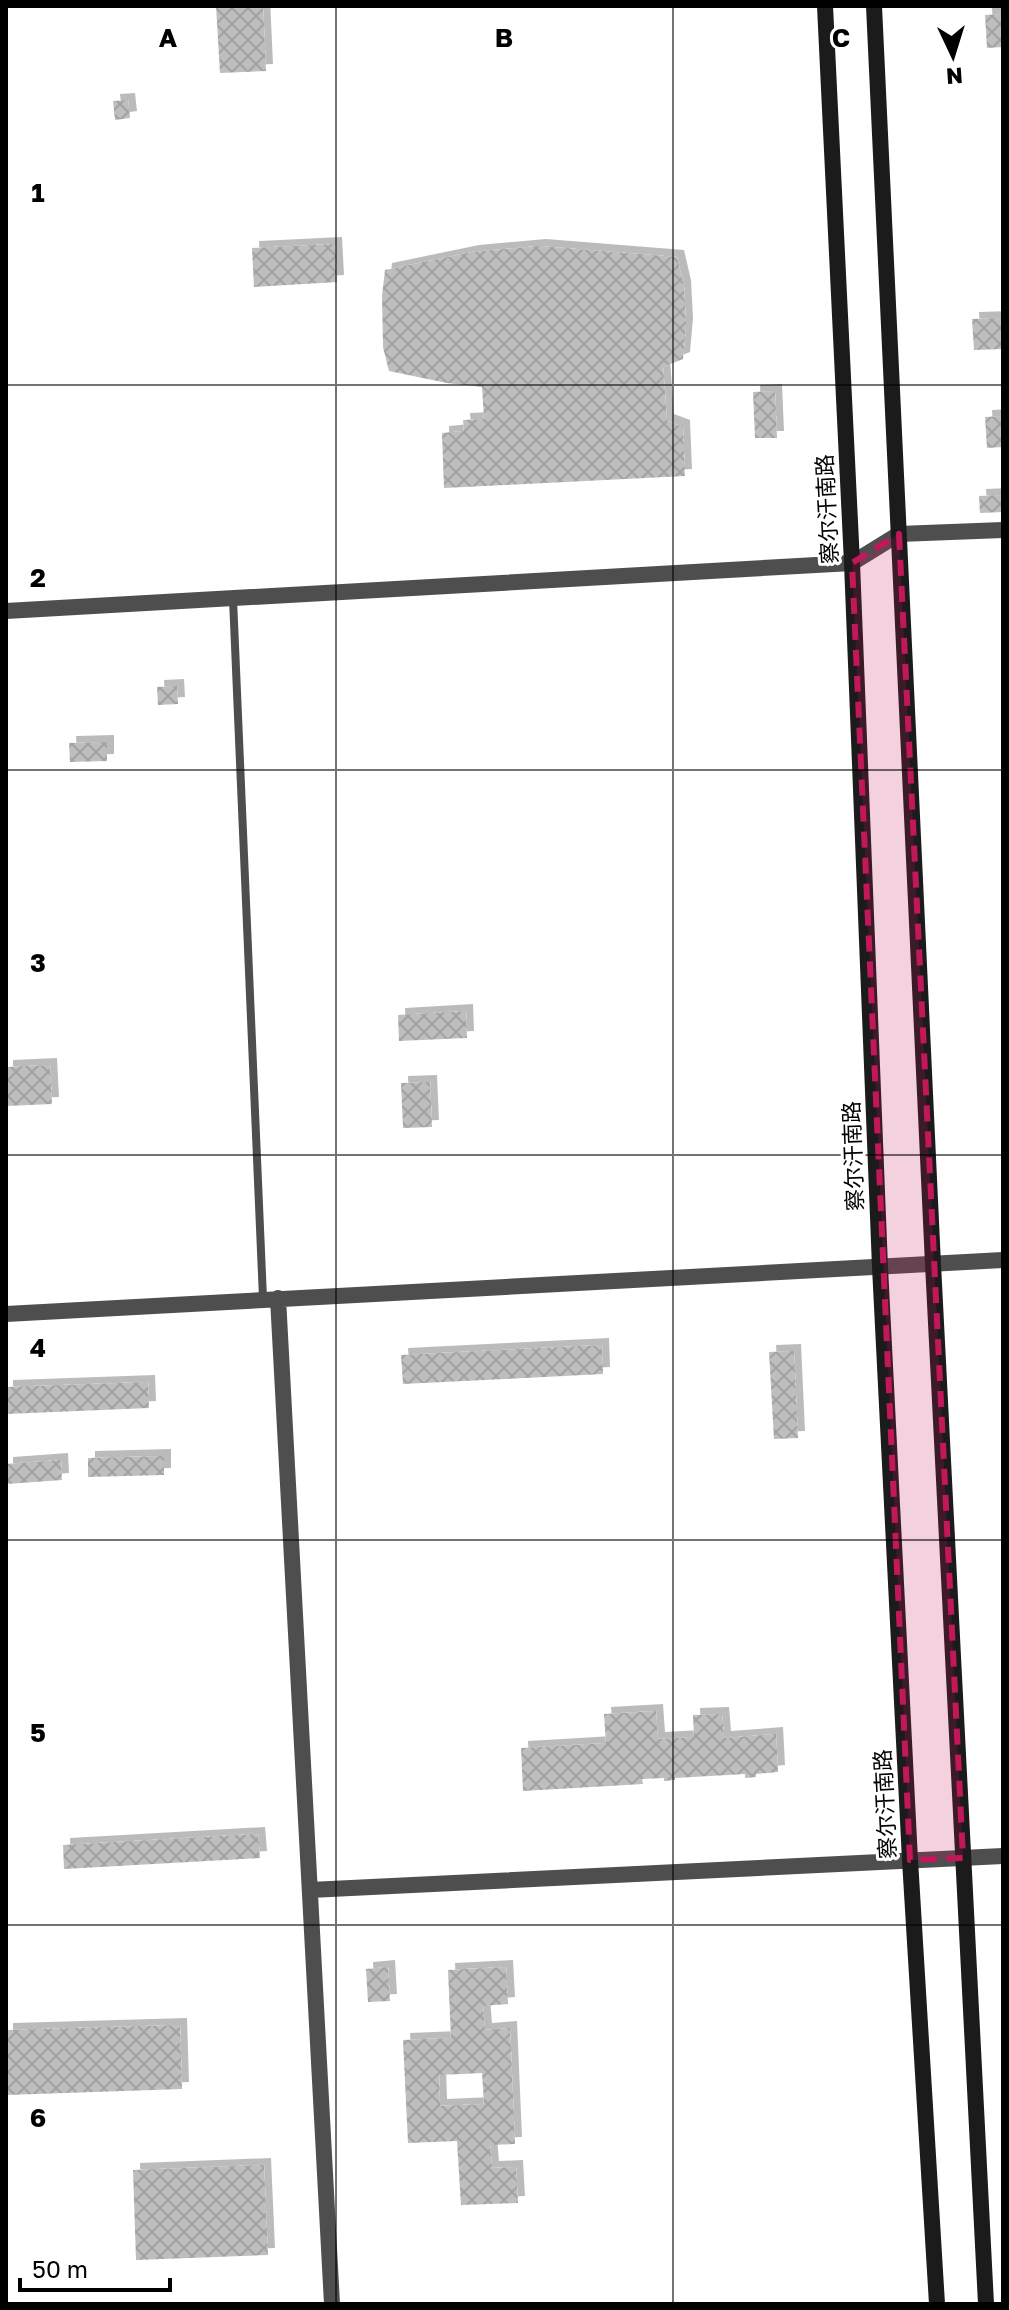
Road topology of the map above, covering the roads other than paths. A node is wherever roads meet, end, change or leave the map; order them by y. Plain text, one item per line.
1 (825, 6) edge
2 (874, 6) edge
3 (1003, 530) edge
4 (899, 534) junction
5 (852, 563) junction
6 (233, 599) junction
7 (6, 611) edge
8 (1003, 1260) edge
9 (933, 1264) junction
10 (880, 1267) junction
11 (270, 1298) junction
12 (6, 1314) edge
13 (1003, 1856) edge
14 (963, 1858) junction
15 (910, 1860) junction
16 (310, 1890) junction
17 (332, 2304) edge
18 (937, 2304) edge
19 (986, 2304) edge

1 - 5 main road, 察尔汗南路
2 - 4 main road
3 - 4 street
4 - 5 street
4 - 9 main road
5 - 6 street
5 - 10 main road, 察尔汗南路
6 - 7 street
6 - 11 lane
8 - 9 street
9 - 10 street
9 - 14 main road
10 - 11 street
10 - 15 main road, 察尔汗南路
11 - 12 street
11 - 16 street
13 - 14 street
14 - 15 street
14 - 19 main road
15 - 16 street
15 - 18 main road, 察尔汗南路
16 - 17 street

